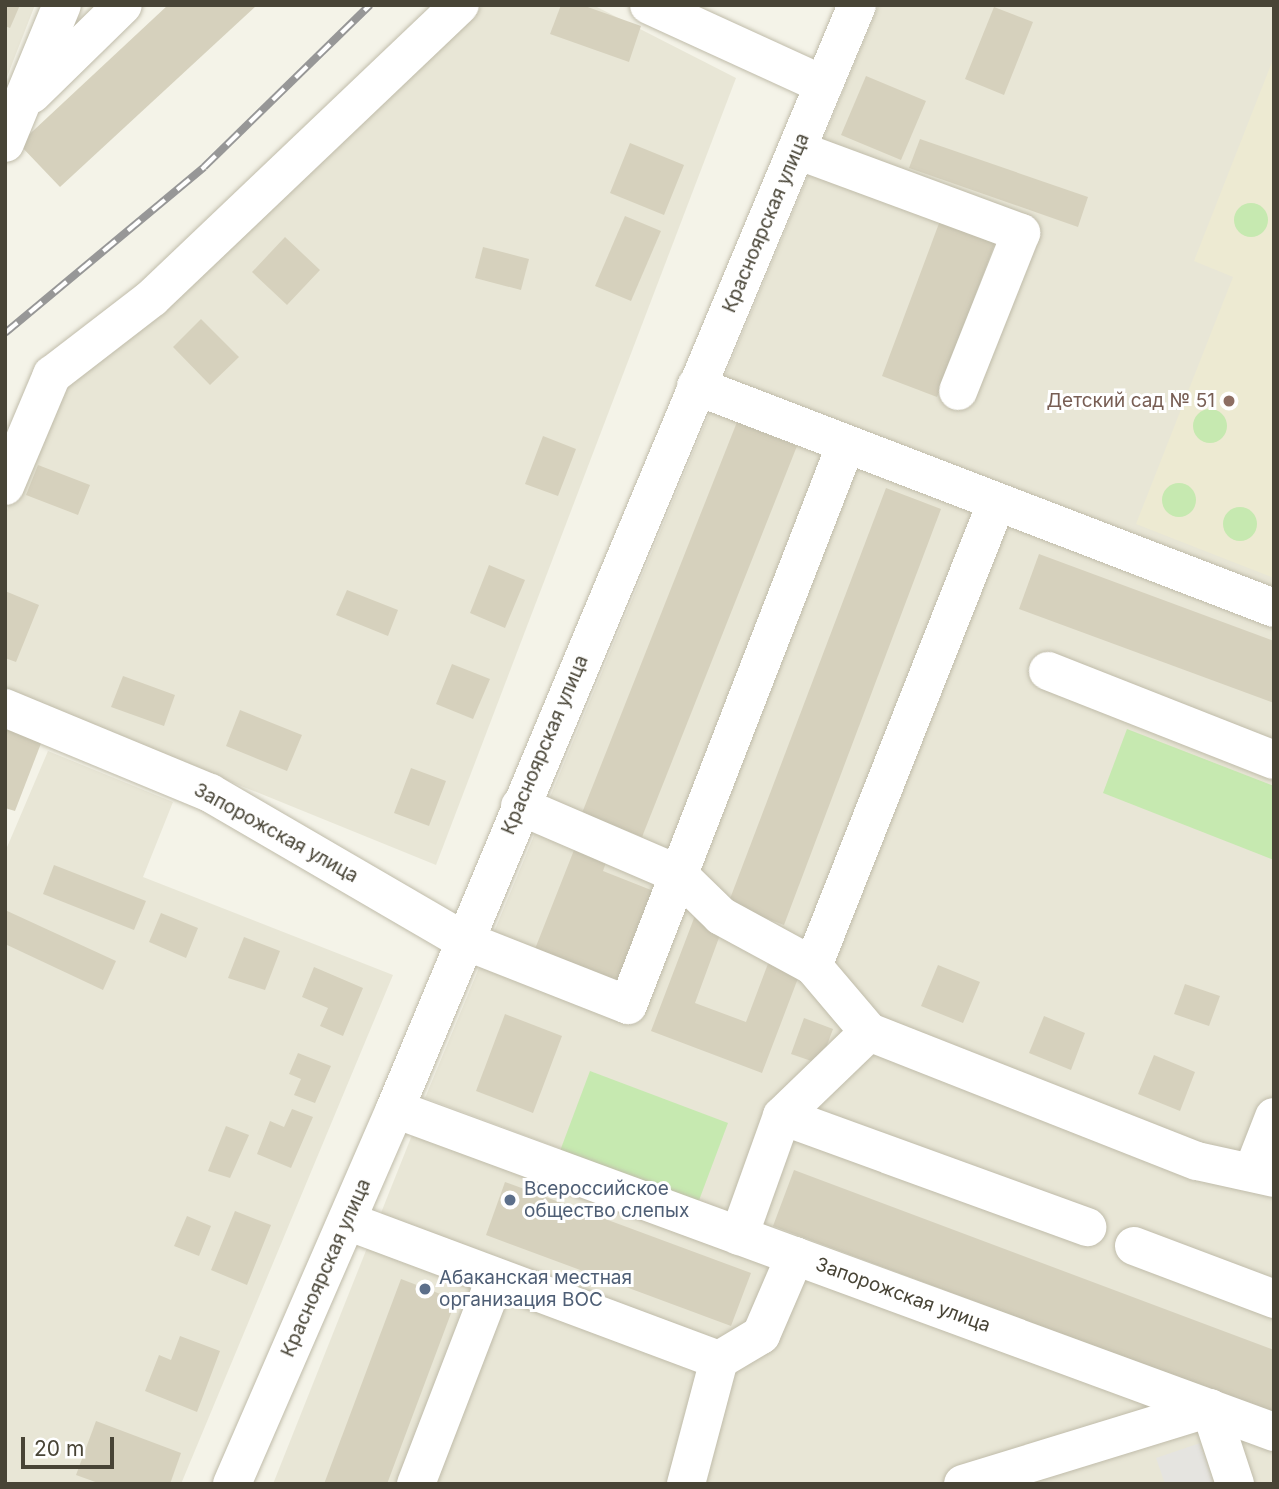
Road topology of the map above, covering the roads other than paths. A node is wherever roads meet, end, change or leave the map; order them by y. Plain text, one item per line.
1 (62, 5) edge
2 (123, 5) edge
3 (460, 5) edge
4 (649, 5) edge
5 (857, 5) edge
6 (824, 85) junction
7 (21, 105) junction
8 (5, 143) edge
9 (797, 150) junction
10 (696, 386) junction
11 (958, 391) dead end
12 (846, 444) junction
13 (5, 486) edge
14 (997, 502) junction
15 (1274, 608) edge
16 (1048, 671) dead end
17 (5, 708) edge
18 (1274, 760) edge
19 (520, 806) junction
20 (678, 874) junction
21 (463, 940) junction
22 (813, 966) junction
23 (869, 1032) junction
24 (395, 1109) junction
25 (782, 1116) junction
26 (1274, 1116) edge
27 (1263, 1175) edge
28 (347, 1221) junction
29 (1087, 1227) dead end
30 (738, 1236) junction
31 (1134, 1246) dead end
32 (795, 1256) junction
33 (495, 1279) junction
34 (1274, 1299) edge
35 (719, 1360) junction
36 (1210, 1408) junction
37 (1274, 1432) edge
38 (232, 1484) edge
39 (416, 1484) edge
40 (686, 1484) edge
41 (963, 1484) edge
42 (1235, 1484) edge

1 - 7 street
2 - 7 street
3 - 13 street
4 - 6 street
5 - 6 street, Красноярская улица
6 - 9 street, Красноярская улица
7 - 8 street
9 - 10 street, Красноярская улица
9 - 11 street
10 - 12 street
10 - 19 street, Красноярская улица
12 - 14 street
12 - 20 street
14 - 15 street
14 - 22 street
16 - 18 street
17 - 21 street, Запорожская улица
19 - 20 street
19 - 21 street, Красноярская улица
20 - 21 street, Запорожская улица
20 - 22 street
21 - 24 street, Красноярская улица
22 - 23 street
23 - 25 street
23 - 27 street
24 - 28 street, Красноярская улица
24 - 30 street
25 - 29 street
25 - 30 street
26 - 27 street
28 - 33 street
28 - 38 street, Красноярская улица
30 - 32 street
31 - 34 street
32 - 35 street, Запорожская улица
32 - 36 street, Запорожская улица
33 - 35 street
33 - 39 street
35 - 40 street
36 - 37 street, Запорожская улица
36 - 41 street
36 - 42 street

